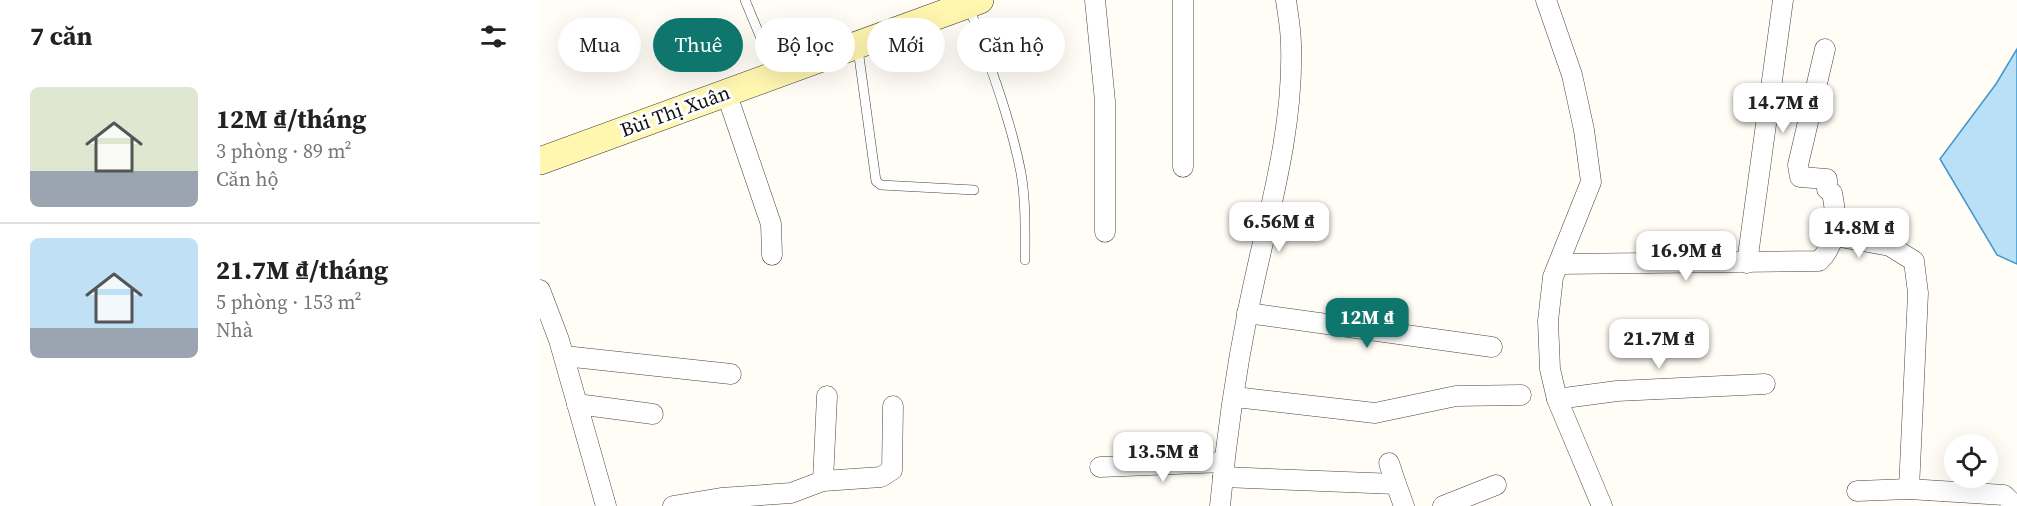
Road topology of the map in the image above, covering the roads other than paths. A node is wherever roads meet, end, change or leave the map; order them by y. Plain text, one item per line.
1 (745, 0) edge
2 (1095, 0) edge
3 (1183, 0) edge
4 (1286, 0) edge
5 (1546, 0) edge
6 (1783, 0) edge
7 (974, 2) edge
8 (858, 46) junction
9 (1826, 49) dead end
10 (776, 74) junction
11 (726, 92) junction
12 (540, 161) edge
13 (1183, 167) dead end
14 (974, 190) dead end
15 (1106, 232) dead end
16 (1835, 236) junction
17 (772, 255) dead end
18 (1025, 260) dead end
19 (1747, 263) junction
20 (1560, 264) junction
21 (540, 290) edge
22 (1247, 313) junction
23 (1492, 347) dead end
24 (564, 356) junction
25 (731, 374) dead end
26 (1765, 384) dead end
27 (1521, 395) dead end
28 (827, 396) dead end
29 (1235, 397) junction
30 (1557, 399) junction
31 (577, 404) junction
32 (893, 406) dead end
33 (653, 414) dead end
34 (1389, 463) dead end
35 (1100, 467) dead end
36 (1224, 470) junction
37 (823, 481) junction
38 (1396, 484) junction
39 (1496, 484) dead end
40 (1909, 489) junction
41 (1857, 491) dead end
42 (2015, 504) edge
43 (606, 506) edge
44 (673, 506) edge
45 (1220, 506) edge
46 (1404, 506) edge
47 (1443, 506) edge
48 (1602, 506) edge

1 - 10 lane
2 - 15 street
3 - 13 street
4 - 22 street
5 - 20 street
6 - 19 street
7 - 8 main road, Bùi Thị Xuân
7 - 18 lane
8 - 10 main road, Bùi Thị Xuân
8 - 14 lane
9 - 16 street
10 - 11 main road, Bùi Thị Xuân
11 - 12 main road, Bùi Thị Xuân
11 - 17 street
16 - 19 street
16 - 40 street
19 - 20 street
20 - 30 street
21 - 24 street
22 - 23 street
22 - 29 street
24 - 25 street
24 - 31 street
26 - 30 street
27 - 29 street
28 - 37 street
29 - 36 street
30 - 48 street
31 - 33 street
31 - 43 street
32 - 37 street
34 - 38 street
35 - 36 street
36 - 38 street
36 - 45 street
37 - 44 street
38 - 46 street
39 - 47 street
40 - 41 street
40 - 42 street

